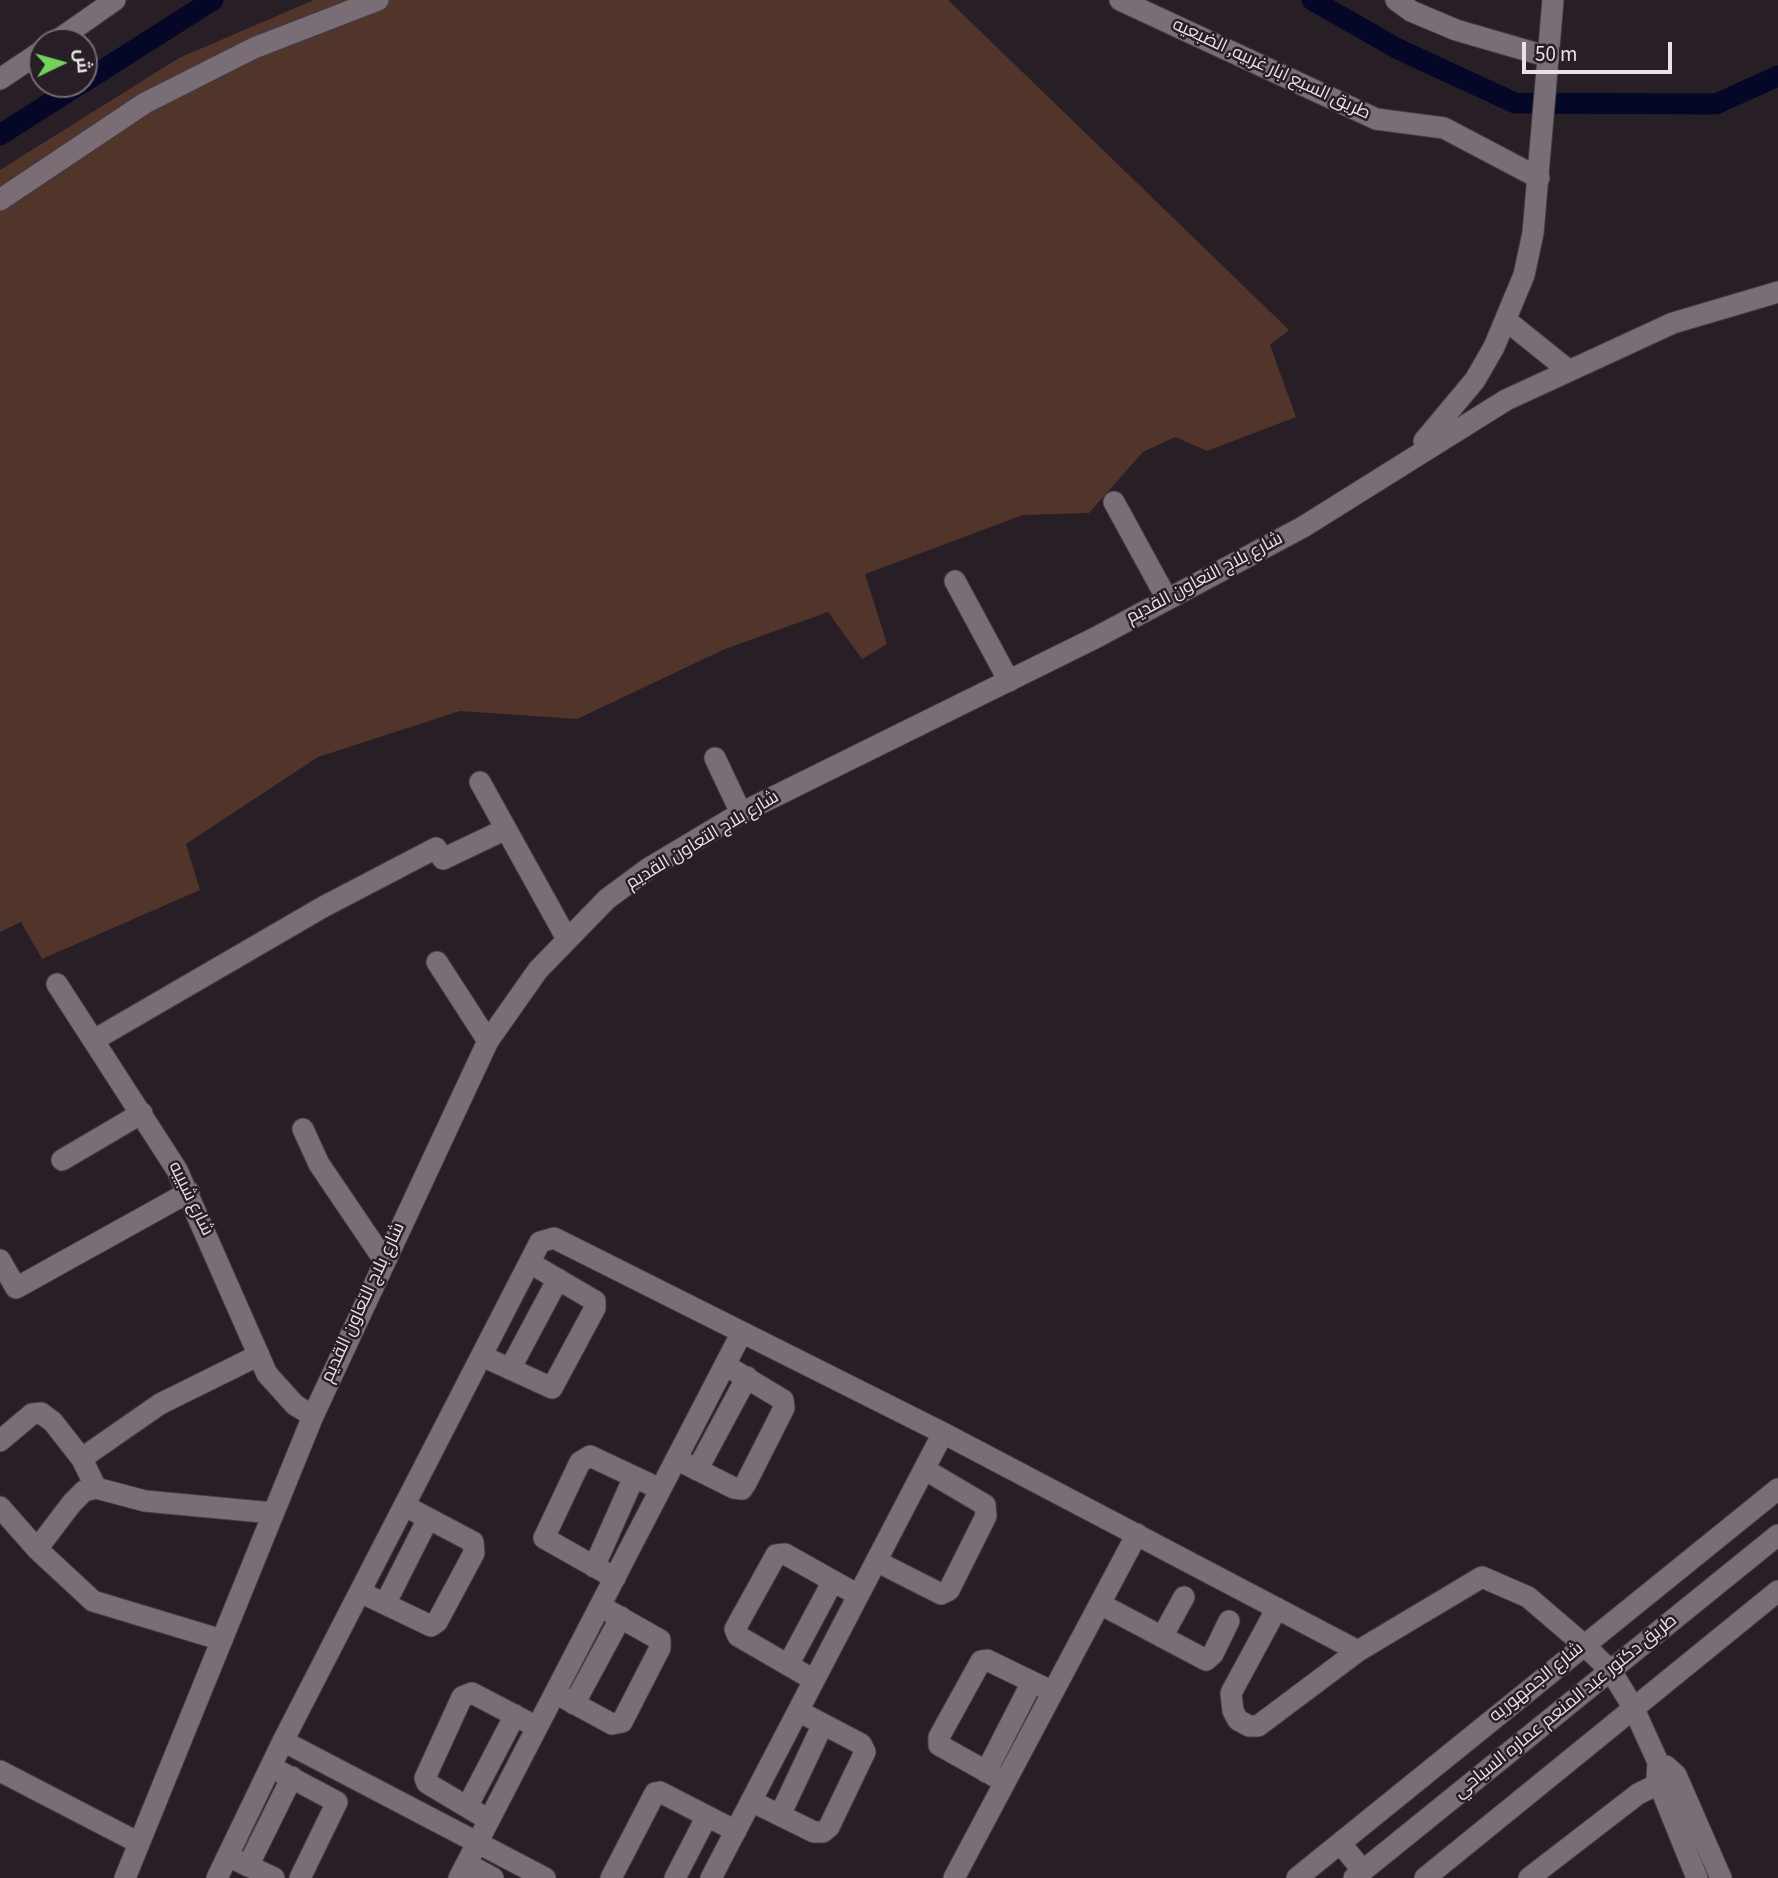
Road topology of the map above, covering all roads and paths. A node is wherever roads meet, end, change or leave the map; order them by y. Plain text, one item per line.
1 (114, 0) edge
2 (378, 0) edge
3 (1120, 0) edge
4 (1396, 0) edge
5 (1553, 0) edge
6 (75, 28) edge
7 (1549, 59) junction
8 (28, 60) edge
9 (0, 79) edge
10 (1539, 169) junction
11 (0, 200) edge
12 (1778, 292) edge
13 (1507, 321) junction
14 (1569, 370) junction
15 (1397, 466) junction
16 (1114, 502) dead end
17 (955, 580) dead end
18 (1167, 599) junction
19 (1009, 681) junction
20 (715, 758) dead end
21 (480, 782) dead end
22 (741, 813) junction
23 (506, 829) junction
24 (567, 939) junction
25 (437, 962) dead end
26 (57, 984) dead end
27 (94, 1040) junction
28 (488, 1041) junction
29 (142, 1113) junction
30 (303, 1129) dead end
31 (62, 1160) dead end
32 (189, 1192) junction
33 (0, 1260) edge
34 (384, 1260) junction
35 (530, 1263) junction
36 (558, 1279) junction
37 (741, 1334) junction
38 (259, 1355) junction
39 (482, 1356) junction
40 (725, 1365) junction
41 (510, 1369) junction
42 (747, 1377) junction
43 (313, 1416) junction
44 (943, 1433) junction
45 (0, 1441) edge
46 (82, 1459) junction
47 (676, 1459) junction
48 (924, 1469) junction
49 (697, 1470) junction
50 (634, 1477) junction
51 (96, 1488) junction
52 (660, 1489) junction
53 (1778, 1489) edge
54 (405, 1506) junction
55 (0, 1507) edge
56 (273, 1513) junction
57 (428, 1519) junction
58 (1137, 1534) junction
59 (1778, 1535) edge
60 (37, 1549) junction
61 (876, 1561) junction
62 (594, 1567) junction
63 (615, 1578) junction
64 (832, 1581) junction
65 (1778, 1591) edge
66 (360, 1592) junction
67 (858, 1595) junction
68 (1184, 1597) dead end
69 (385, 1604) junction
70 (1102, 1605) junction
71 (600, 1606) junction
72 (1278, 1608) junction
73 (621, 1618) junction
74 (1229, 1621) dead end
75 (1162, 1637) junction
76 (222, 1640) junction
77 (1584, 1645) junction
78 (1358, 1651) junction
79 (788, 1665) junction
80 (1611, 1671) junction
81 (814, 1680) junction
82 (1032, 1682) junction
83 (1053, 1692) junction
84 (564, 1699) junction
85 (1633, 1707) junction
86 (798, 1711) junction
87 (515, 1715) junction
88 (823, 1724) junction
89 (537, 1727) junction
90 (284, 1741) junction
91 (271, 1767) junction
92 (0, 1771) edge
93 (986, 1772) junction
94 (1664, 1773) junction
95 (292, 1777) junction
96 (1005, 1782) junction
97 (751, 1801) junction
98 (467, 1807) junction
99 (780, 1815) junction
100 (707, 1816) junction
101 (489, 1820) junction
102 (736, 1831) junction
103 (478, 1842) junction
104 (139, 1843) junction
105 (1341, 1844) junction
106 (228, 1856) junction
107 (248, 1866) junction
108 (477, 1874) edge
109 (1358, 1874) edge
110 (125, 1878) edge
111 (217, 1878) edge
112 (274, 1878) edge
113 (300, 1878) edge
114 (545, 1878) edge
115 (611, 1878) edge
116 (675, 1878) edge
117 (711, 1878) edge
118 (954, 1878) edge
119 (1297, 1878) edge
120 (1425, 1878) edge
121 (1529, 1878) edge
122 (1697, 1878) edge
123 (1721, 1878) edge

1 - 6 street
2 - 11 street
3 - 10 street, طريق السبع ابار غربيه, الضبعيه
4 - 7 street
5 - 7 street
7 - 10 street
8 - 9 street
10 - 13 street
12 - 14 street, شارع بلاج التعاون القديم
13 - 14 street
13 - 15 street
14 - 15 street, شارع بلاج التعاون القديم
15 - 18 street, شارع بلاج التعاون القديم
16 - 18 street
17 - 19 street
18 - 19 street, شارع بلاج التعاون القديم
19 - 22 street, شارع بلاج التعاون القديم
20 - 22 street
21 - 23 street
22 - 24 street, شارع بلاج التعاون القديم
23 - 24 street
23 - 27 street
24 - 28 street, شارع بلاج التعاون القديم
25 - 28 street
26 - 27 street, شارع شبيبه
27 - 29 street, شارع شبيبه
28 - 34 street, شارع بلاج التعاون القديم
29 - 31 street
29 - 32 street, شارع شبيبه
30 - 34 street
32 - 33 street
32 - 38 street, شارع شبيبه
34 - 43 street, شارع بلاج التعاون القديم
35 - 36 street
35 - 37 street
35 - 39 street
36 - 41 street
36 - 41 street
37 - 40 street
37 - 44 street
38 - 43 street, شارع شبيبه
38 - 46 street
39 - 41 street
39 - 54 street
40 - 42 street
40 - 47 street
42 - 49 street
42 - 49 street
43 - 56 street, شارع بلاج التعاون القديم
44 - 48 street
44 - 58 street
45 - 46 street
46 - 51 street
47 - 49 street
47 - 52 street
48 - 61 street
48 - 61 street
50 - 52 street
50 - 62 street
50 - 62 street
51 - 56 street
51 - 60 street
52 - 63 street
53 - 77 street, شارع الجمهوريه
54 - 57 street
54 - 66 street
55 - 60 street
56 - 76 street, شارع بلاج التعاون القديم
57 - 69 street
57 - 69 street
58 - 70 street
58 - 72 street
59 - 80 street, طريق دكتور عبد المنعم عماره السياحي
60 - 76 street
61 - 67 street
62 - 63 street
63 - 71 street
64 - 67 street
64 - 79 street
64 - 79 street
65 - 85 street
66 - 69 street
66 - 90 street
67 - 81 street
68 - 75 street
70 - 75 street
70 - 83 street
71 - 73 street
71 - 84 street
72 - 78 street
72 - 78 street
73 - 84 street
73 - 84 street
74 - 75 street
76 - 104 street, شارع بلاج التعاون القديم
77 - 78 street
77 - 80 street
77 - 105 street, شارع الجمهوريه
79 - 81 street
80 - 85 street
80 - 109 street, طريق دكتور عبد المنعم عماره السياحي
81 - 86 street
82 - 83 street
82 - 93 street
82 - 93 street
83 - 96 street
84 - 89 street
85 - 94 street
85 - 120 street
86 - 88 street
86 - 97 street
87 - 89 street
87 - 98 street
87 - 98 street
88 - 99 street
88 - 99 street
89 - 101 street
90 - 91 street
90 - 103 street
91 - 95 street
91 - 106 street
92 - 104 street
93 - 96 street
94 - 121 street
94 - 122 street
94 - 123 street
95 - 107 street
95 - 113 street
96 - 118 street
97 - 99 street
97 - 102 street
98 - 101 street
100 - 102 street
100 - 115 street
100 - 116 street
101 - 103 street
102 - 117 street
103 - 108 street
103 - 114 street
104 - 110 street, شارع بلاج التعاون القديم
105 - 109 street
105 - 119 street, شارع الجمهوريه
106 - 107 street
106 - 111 street
107 - 112 street

